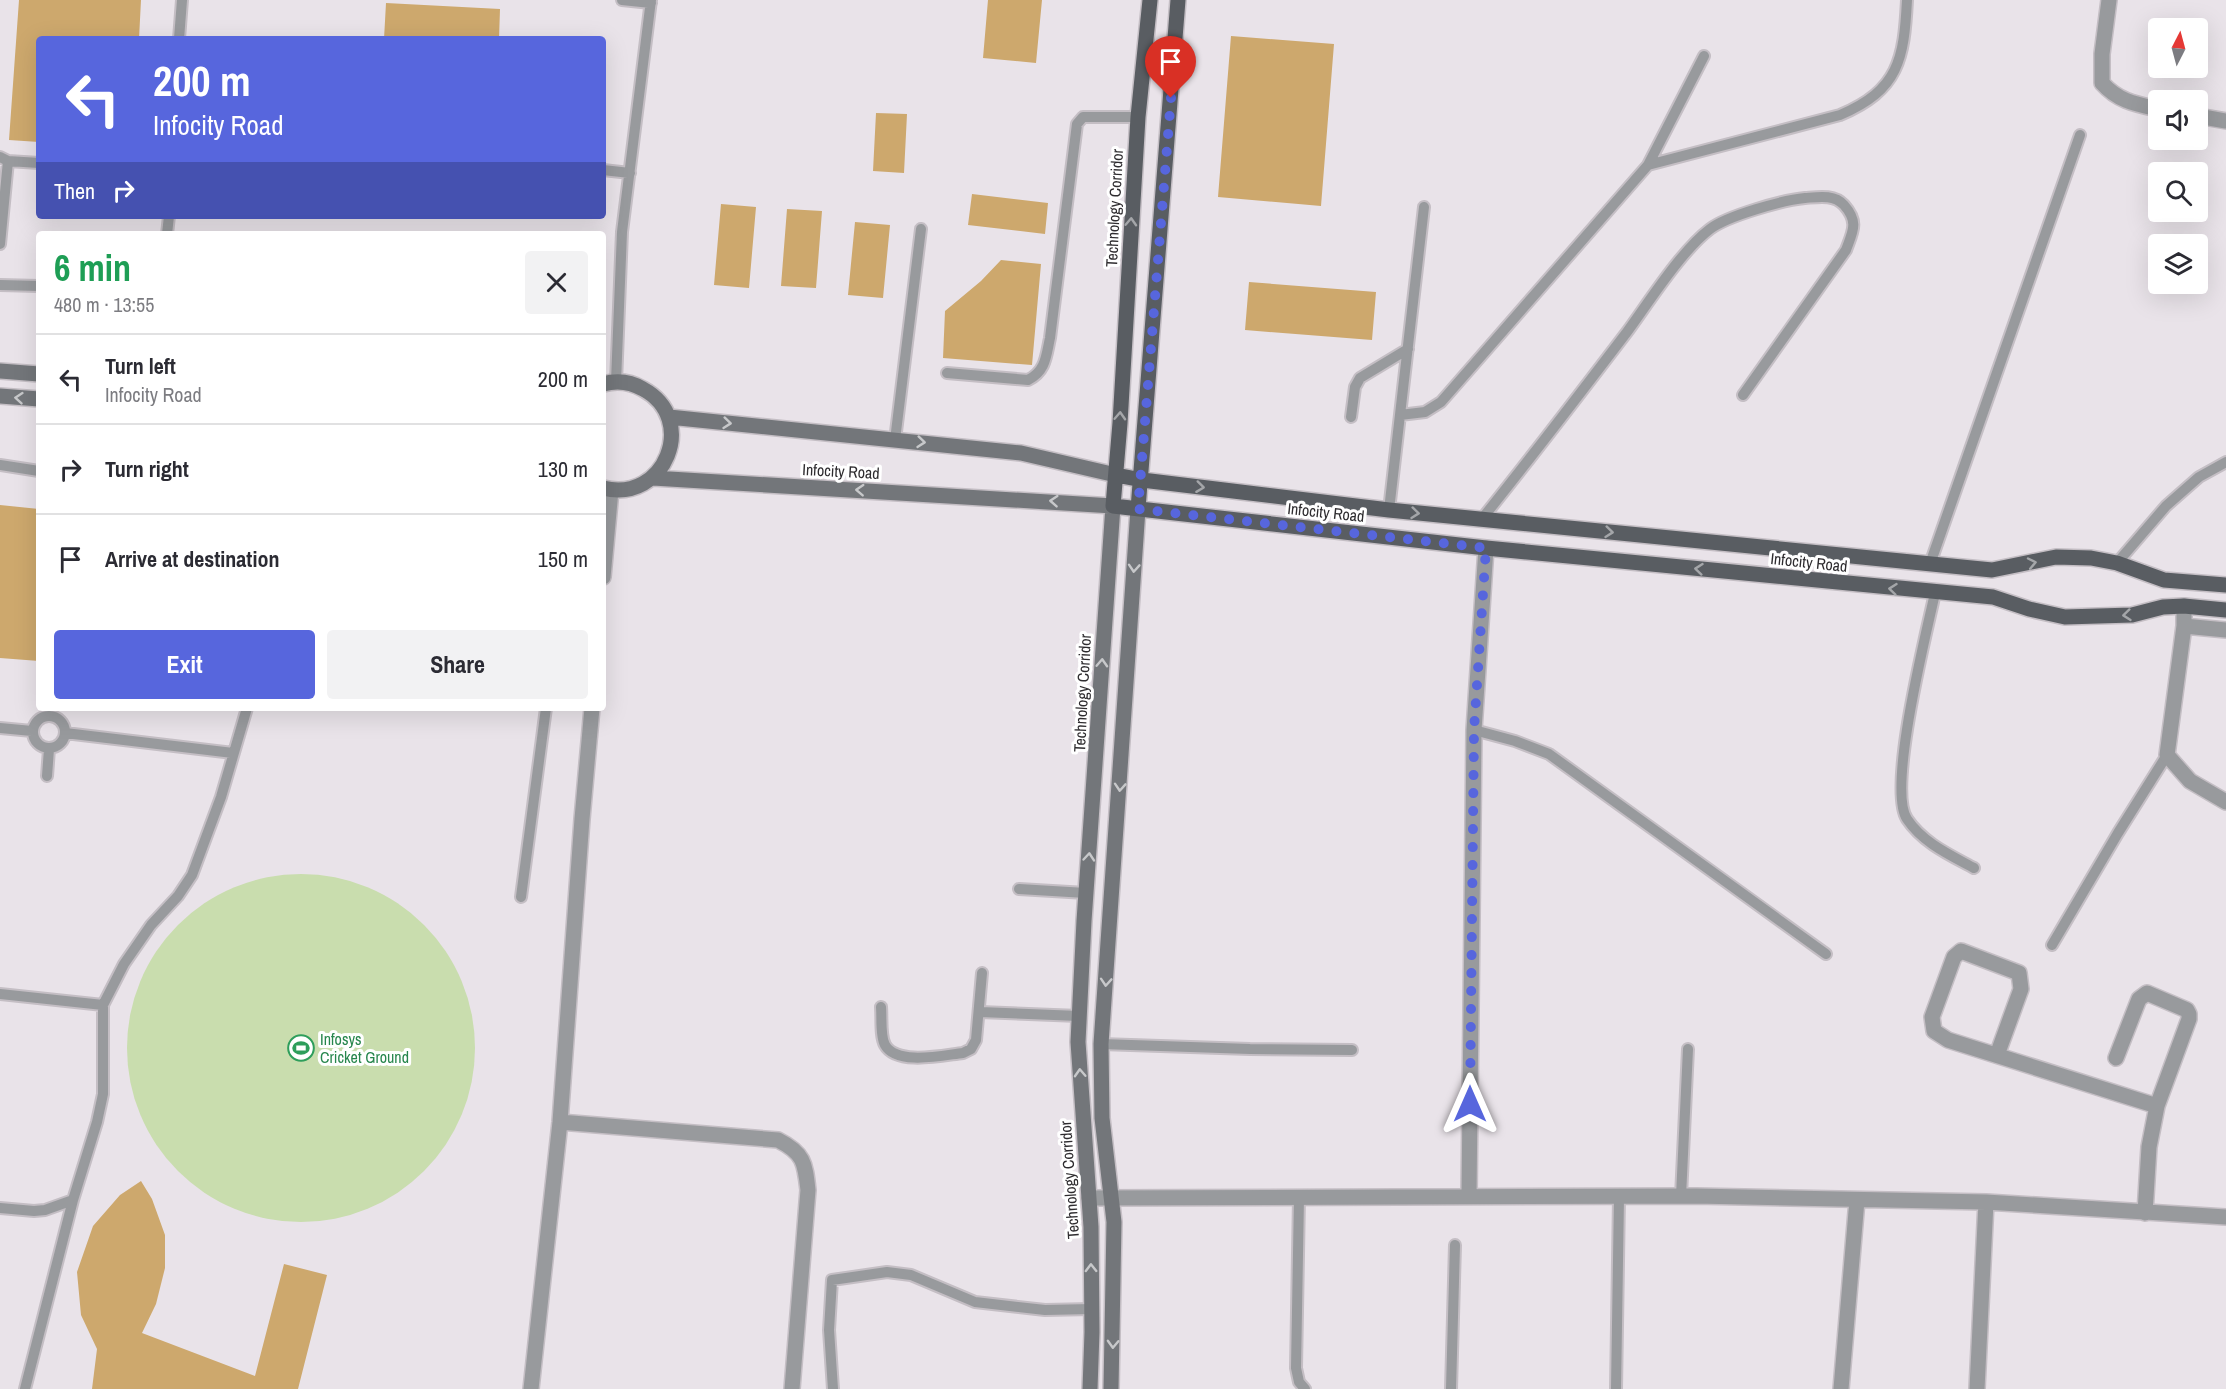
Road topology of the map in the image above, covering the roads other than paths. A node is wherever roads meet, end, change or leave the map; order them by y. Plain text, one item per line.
1 (182, 0) edge
2 (622, 0) edge
3 (1150, 0) edge
4 (1178, 0) edge
5 (1907, 0) edge
6 (2109, 0) edge
7 (651, 2) edge
8 (179, 36) edge
9 (1704, 56) dead end
10 (2148, 107) edge
11 (1138, 117) junction
12 (2208, 118) edge
13 (2226, 121) edge
14 (2080, 135) dead end
15 (4, 159) edge
16 (36, 163) edge
17 (1648, 165) junction
18 (606, 170) edge
19 (630, 173) junction
20 (1424, 207) dead end
21 (921, 229) dead end
22 (0, 244) edge
23 (0, 285) edge
24 (36, 286) edge
25 (1407, 349) junction
26 (0, 371) edge
27 (947, 373) dead end
28 (36, 374) edge
29 (609, 383) edge
30 (1743, 395) dead end
31 (0, 396) edge
32 (36, 399) edge
33 (1400, 415) junction
34 (669, 417) junction
35 (1351, 417) dead end
36 (895, 440) junction
37 (2226, 462) edge
38 (0, 465) edge
39 (36, 471) edge
40 (1116, 475) junction
41 (653, 478) junction
42 (1142, 480) junction
43 (607, 489) edge
44 (1113, 506) junction
45 (1138, 509) junction
46 (1389, 510) junction
47 (606, 511) edge
48 (1481, 520) junction
49 (1486, 548) junction
50 (2117, 563) junction
51 (1930, 564) junction
52 (1992, 570) junction
53 (2164, 580) junction
54 (2226, 585) edge
55 (1935, 593) junction
56 (1993, 597) junction
57 (2184, 606) junction
58 (2163, 607) junction
59 (2226, 610) edge
60 (2184, 626) junction
61 (2226, 630) edge
62 (246, 711) edge
63 (546, 711) edge
64 (592, 711) edge
65 (52, 712) edge
66 (0, 728) edge
67 (1474, 730) junction
68 (32, 731) junction
69 (65, 733) junction
70 (50, 749) junction
71 (233, 753) junction
72 (2167, 755) junction
73 (47, 776) dead end
74 (2226, 802) edge
75 (1974, 867) dead end
76 (1019, 889) dead end
77 (1086, 892) junction
78 (520, 897) dead end
79 (2052, 945) dead end
80 (1826, 954) dead end
81 (982, 973) dead end
82 (0, 994) edge
83 (103, 1005) junction
84 (881, 1007) dead end
85 (980, 1012) junction
86 (1079, 1016) junction
87 (1101, 1044) junction
88 (1688, 1049) dead end
89 (1352, 1050) dead end
90 (1996, 1055) junction
91 (2116, 1058) dead end
92 (2157, 1106) junction
93 (560, 1122) junction
94 (1469, 1196) junction
95 (1111, 1197) junction
96 (1299, 1197) junction
97 (1619, 1197) junction
98 (1681, 1197) junction
99 (1089, 1198) junction
100 (73, 1200) junction
101 (1857, 1200) junction
102 (1986, 1202) junction
103 (0, 1209) edge
104 (2145, 1213) junction
105 (2226, 1217) edge
106 (1455, 1245) dead end
107 (1092, 1309) junction
108 (25, 1389) edge
109 (531, 1389) edge
110 (792, 1389) edge
111 (833, 1389) edge
112 (1090, 1389) edge
113 (1111, 1389) edge
114 (1305, 1389) edge
115 (1451, 1389) edge
116 (1616, 1389) edge
117 (1841, 1389) edge
118 (1977, 1389) edge

1 - 8 lane
2 - 7 lane
3 - 11 main road, Technology Corridor
4 - 42 main road
5 - 17 lane
6 - 10 street
7 - 19 lane
9 - 17 lane
11 - 27 lane
40 -> 11 main road, Technology Corridor
12 - 13 street
14 - 51 lane
15 - 16 lane
15 - 22 lane
17 - 33 lane
18 - 19 lane
19 - 29 lane
20 - 25 lane
21 - 36 lane
23 - 24 lane
25 - 33 lane
25 - 35 lane
26 - 28 street
29 - 34 street
30 - 48 lane
32 -> 31 street
33 - 46 lane
34 -> 36 street, Infocity Road
34 - 41 street
36 -> 40 street, Infocity Road
37 - 50 lane
38 - 39 lane
40 - 42 main road, Infocity Road
40 - 44 main road, Technology Corridor
41 - 43 street
44 -> 41 street, Infocity Road
42 - 45 main road
42 -> 46 main road, Infocity Road
43 - 47 street
44 - 45 main road, Infocity Road
77 -> 44 street, Technology Corridor
45 - 49 main road, Infocity Road
45 -> 87 street
46 -> 48 main road, Infocity Road
48 -> 51 main road, Infocity Road
55 -> 49 main road, Infocity Road
49 - 67 street
52 -> 50 main road, Infocity Road
50 - 53 main road, Infocity Road
51 - 52 main road, Infocity Road
52 - 56 main road
53 - 54 main road, Infocity Road
53 - 58 main road
55 - 56 main road, Infocity Road
55 - 75 lane
58 -> 56 main road, Infocity Road
57 - 58 main road, Infocity Road
57 - 59 main road, Infocity Road
57 - 60 street
60 - 61 street
60 - 72 street
62 - 71 lane
63 - 78 lane
64 - 93 street
65 - 68 lane
65 - 69 lane
66 - 68 lane
67 - 80 lane
67 - 94 street
68 - 70 lane
69 - 70 lane
69 - 71 lane
70 - 73 lane
71 - 83 lane
72 - 74 street
72 - 79 lane
76 - 77 lane
77 - 86 street, Technology Corridor
81 - 85 lane
82 - 83 lane
83 - 100 lane
84 - 85 lane
85 - 86 lane
99 -> 86 street, Technology Corridor
87 - 89 lane
87 - 95 street
88 - 98 lane
90 - 90 street
90 - 92 street
91 - 92 street
92 - 104 street
93 - 109 street
93 - 110 street
94 - 96 street
94 - 97 street
95 - 96 street
95 - 99 street
95 -> 113 street
96 - 114 lane
97 - 98 street
97 - 116 lane
98 - 101 street
107 -> 99 street, Technology Corridor
100 - 103 lane
100 - 108 lane
101 - 102 street
101 - 117 street
102 - 104 street
102 - 118 street
104 - 105 street
106 - 115 lane
107 - 111 lane
107 - 112 street, Technology Corridor

